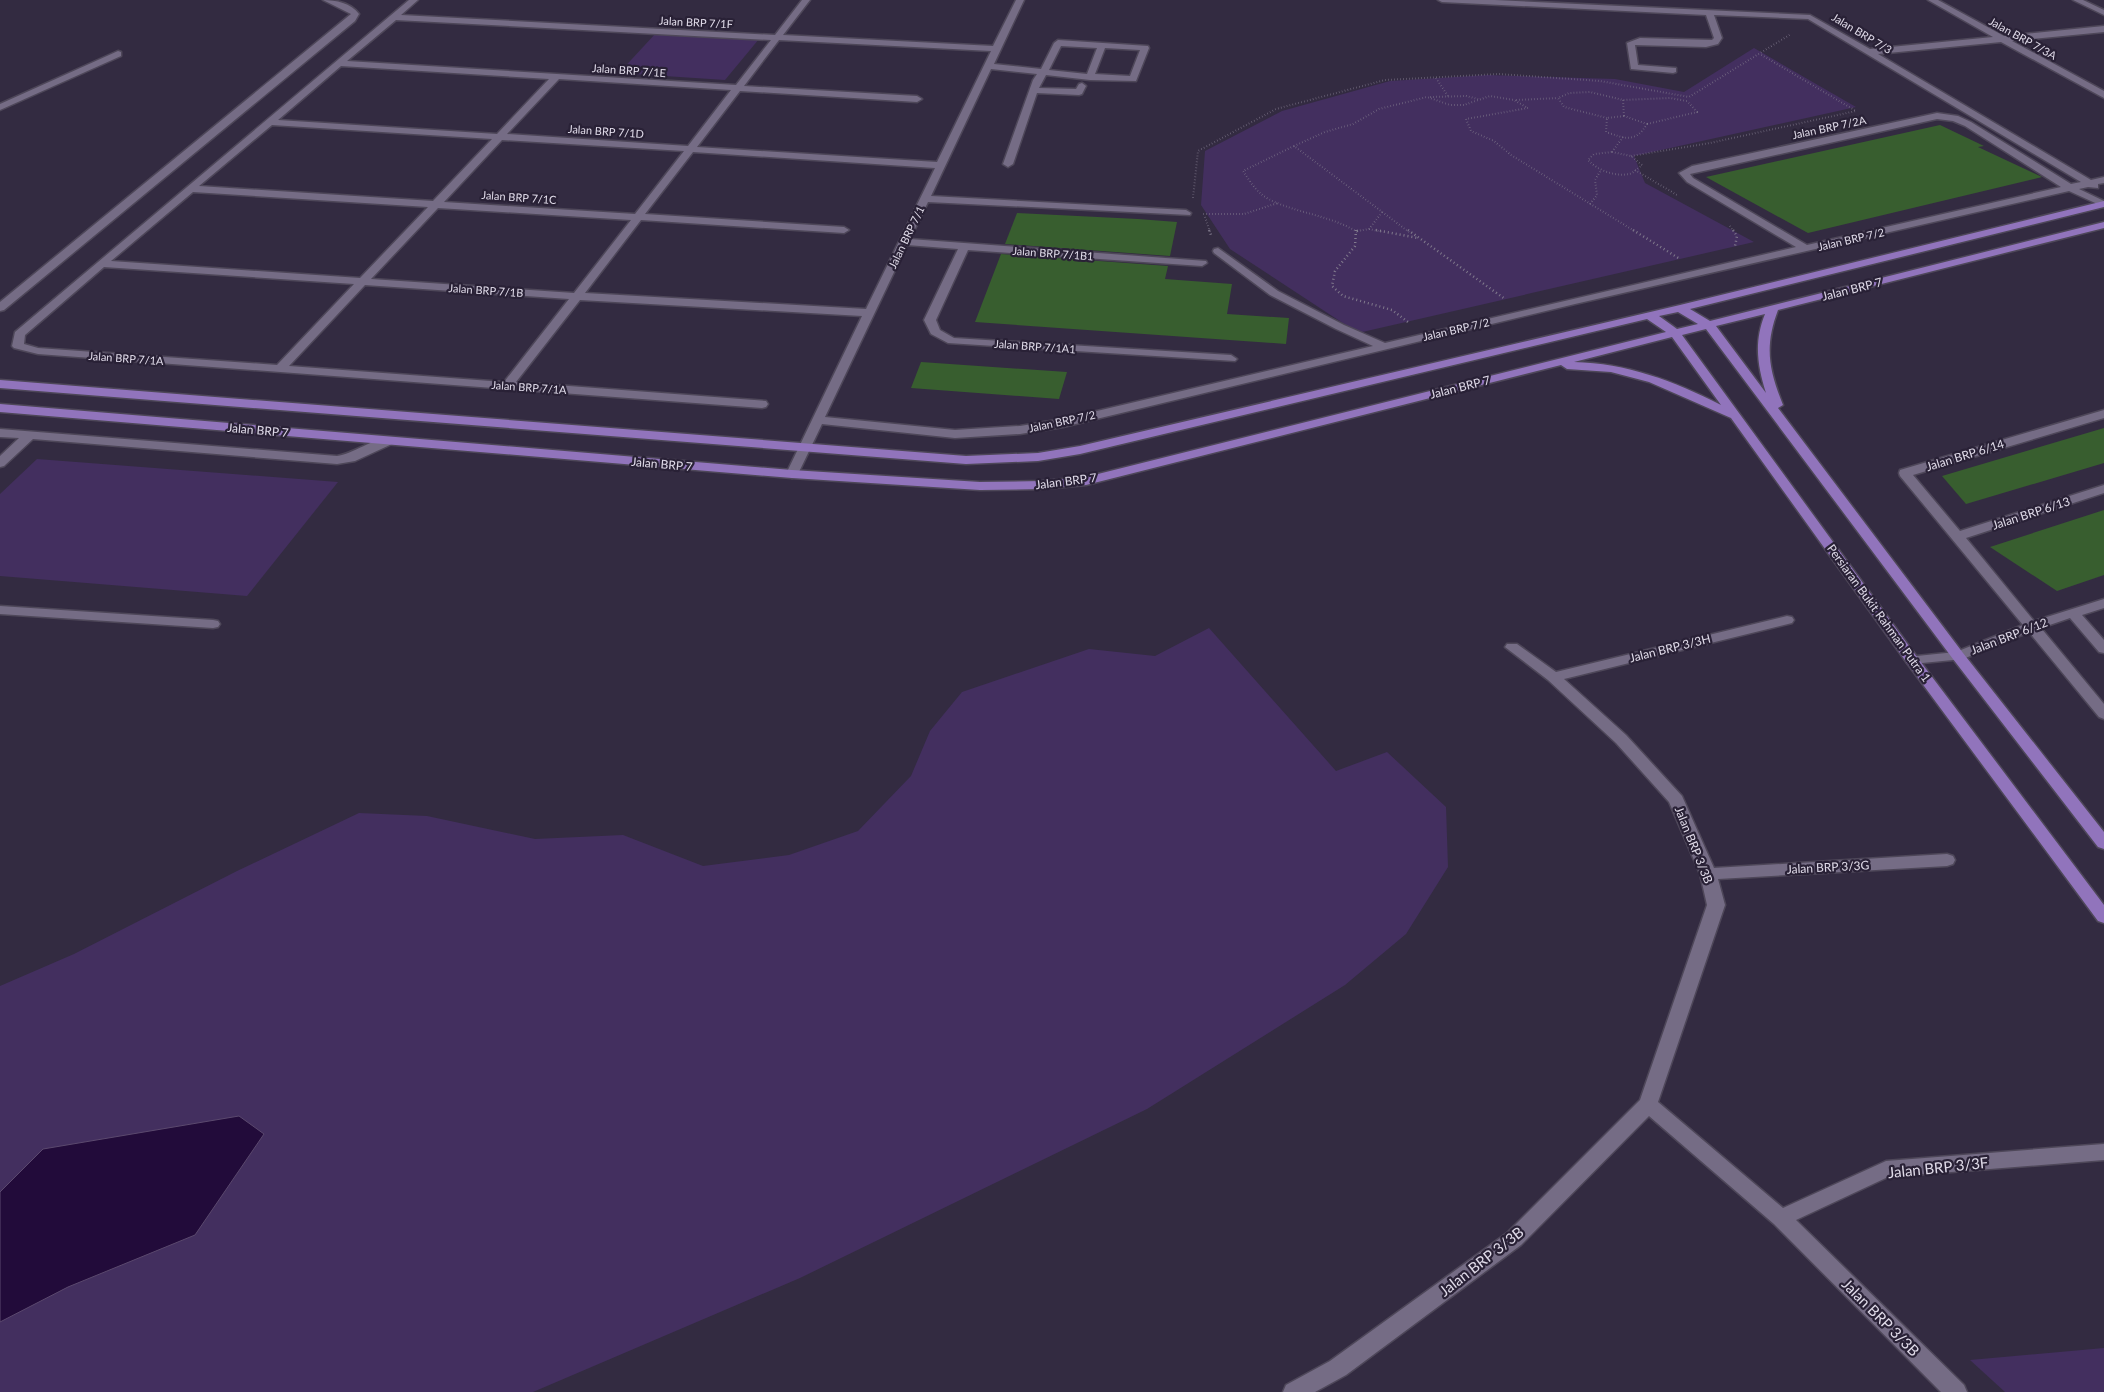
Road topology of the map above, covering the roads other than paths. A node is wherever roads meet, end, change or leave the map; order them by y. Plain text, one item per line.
1 (326, 0) edge
2 (414, 0) edge
3 (806, 0) edge
4 (1020, 0) edge
5 (1442, 0) edge
6 (1932, 0) edge
7 (2077, 0) edge
8 (1542, 2) edge
9 (1709, 12) junction
10 (2104, 13) edge
11 (394, 17) junction
12 (2104, 29) edge
13 (777, 37) junction
14 (2002, 39) junction
15 (1102, 45) junction
16 (997, 49) junction
17 (1869, 52) junction
18 (118, 54) dead end
19 (339, 63) junction
20 (989, 66) junction
21 (1673, 70) dead end
22 (1044, 72) junction
23 (556, 76) junction
24 (1090, 77) junction
25 (1082, 86) dead end
26 (738, 88) junction
27 (1034, 90) junction
28 (2104, 95) edge
29 (917, 99) dead end
30 (0, 107) edge
31 (270, 122) junction
32 (500, 136) junction
33 (690, 148) junction
34 (1008, 164) dead end
35 (941, 165) junction
36 (2104, 180) edge
37 (2090, 184) junction
38 (2070, 188) junction
39 (192, 189) junction
40 (2104, 191) edge
41 (925, 199) junction
42 (436, 204) junction
43 (2103, 204) edge
44 (1186, 213) road end
45 (638, 217) junction
46 (2104, 226) edge
47 (844, 230) dead end
48 (904, 242) junction
49 (964, 246) junction
50 (1806, 249) junction
51 (1218, 251) road end
52 (1202, 263) dead end
53 (102, 264) junction
54 (362, 282) junction
55 (576, 296) junction
56 (0, 308) edge
57 (1680, 308) junction
58 (1773, 308) junction
59 (870, 313) junction
60 (1648, 315) junction
61 (1709, 325) junction
62 (1675, 333) junction
63 (1383, 346) junction
64 (1230, 360) dead end
65 (1545, 366) junction
66 (280, 369) junction
67 (0, 384) edge
68 (507, 386) junction
69 (762, 404) dead end
70 (0, 408) edge
71 (2104, 414) edge
72 (1736, 417) junction
73 (818, 420) junction
74 (1783, 422) junction
75 (0, 433) edge
76 (30, 435) junction
77 (388, 442) junction
78 (805, 447) junction
79 (0, 463) edge
80 (792, 474) junction
81 (2104, 489) edge
82 (1958, 536) junction
83 (2104, 603) edge
84 (0, 610) edge
85 (2073, 613) junction
86 (1788, 620) dead end
87 (213, 624) dead end
88 (2032, 626) junction
89 (1512, 647) dead end
90 (2104, 649) edge
91 (1958, 656) junction
92 (1912, 660) junction
93 (1552, 677) junction
94 (2104, 714) edge
95 (2104, 842) edge
96 (1947, 860) dead end
97 (1708, 874) junction
98 (2104, 917) edge
99 (1648, 1104) junction
100 (2104, 1152) edge
101 (1781, 1218) junction
102 (1294, 1392) edge
103 (1956, 1392) edge

1 - 56 street
2 - 11 street, Jalan BRP 7/1A
3 - 13 street
4 - 16 street, Jalan BRP 7/1
5 - 8 street, Jalan BRP 7/3
6 - 14 street, Jalan BRP 7/3A
7 - 10 street
8 - 9 street, Jalan BRP 7/3
9 - 17 street, Jalan BRP 7/3
9 - 21 street
11 - 13 street, Jalan BRP 7/1F
11 - 19 street, Jalan BRP 7/1A
12 - 14 street
13 - 16 street, Jalan BRP 7/1F
13 - 26 street
14 - 17 street
14 - 28 street, Jalan BRP 7/3A
15 - 22 street
15 - 24 street
15 - 24 street
16 - 20 street, Jalan BRP 7/1
17 - 37 street, Jalan BRP 7/3
18 - 30 street
19 - 23 street, Jalan BRP 7/1E
19 - 31 street, Jalan BRP 7/1A
20 - 22 street
20 - 35 street, Jalan BRP 7/1
22 - 24 street
22 - 27 street
23 - 26 street, Jalan BRP 7/1E
23 - 32 street
25 - 27 street
26 - 29 street, Jalan BRP 7/1E
26 - 33 street
27 - 34 street
31 - 32 street, Jalan BRP 7/1D
31 - 39 street, Jalan BRP 7/1A
32 - 33 street, Jalan BRP 7/1D
32 - 42 street
33 - 35 street, Jalan BRP 7/1D
33 - 45 street
35 - 41 street, Jalan BRP 7/1
36 - 37 street, Jalan BRP 7/2
37 - 38 street, Jalan BRP 7/2
37 - 40 street, Jalan BRP 7/3
38 - 43 street, Jalan BRP 7/2A
38 - 50 street, Jalan BRP 7/2
38 - 50 street, Jalan BRP 7/2A
39 - 42 street, Jalan BRP 7/1C
39 - 53 street, Jalan BRP 7/1A
41 - 44 street
41 - 48 street, Jalan BRP 7/1
42 - 45 street, Jalan BRP 7/1C
42 - 54 street
43 - 57 main road, Jalan BRP 7
45 - 47 street, Jalan BRP 7/1C
45 - 55 street
46 - 58 main road, Jalan BRP 7
48 - 49 street, Jalan BRP 7/1B1
48 - 59 street, Jalan BRP 7/1
49 - 52 street, Jalan BRP 7/1B1
49 - 64 street, Jalan BRP 7/1A1
50 - 63 street, Jalan BRP 7/2
51 - 63 street
53 - 54 street, Jalan BRP 7/1B
53 - 66 street, Jalan BRP 7/1A
54 - 55 street, Jalan BRP 7/1B
54 - 66 street
55 - 59 street, Jalan BRP 7/1B
55 - 68 street
57 - 60 main road, Jalan BRP 7
57 - 61 main road
58 - 61 main road, Jalan BRP 7
58 - 74 main road
59 - 73 street, Jalan BRP 7/1
60 - 62 main road, Persiaran Bukit Rahman Putra 1
60 - 78 main road, Jalan BRP 7
61 - 62 main road, Jalan BRP 7
61 - 74 main road
62 - 65 main road, Jalan BRP 7
62 - 72 main road, Persiaran Bukit Rahman Putra 1
63 - 73 street, Jalan BRP 7/2
65 - 72 main road
65 - 80 main road, Jalan BRP 7
66 - 68 street, Jalan BRP 7/1A
67 - 78 main road, Jalan BRP 7
68 - 69 street, Jalan BRP 7/1A
70 - 77 main road, Jalan BRP 7
71 - 82 street, Jalan BRP 6/14
72 - 92 main road, Persiaran Bukit Rahman Putra 1
73 - 78 street, Jalan BRP 7/1
74 - 91 main road
75 - 76 street
76 - 77 street
76 - 79 street
77 - 80 main road, Jalan BRP 7
78 - 80 street, Jalan BRP 7/1
81 - 82 street, Jalan BRP 6/13
82 - 88 street
83 - 85 street, Jalan BRP 6/12
84 - 87 street
85 - 88 street, Jalan BRP 6/12
85 - 90 street
86 - 93 street, Jalan BRP 3/3H
88 - 91 street, Jalan BRP 6/12
88 - 94 street
89 - 93 street, Jalan BRP 3/3B
91 - 92 street, Jalan BRP 6/12
91 - 95 main road
92 - 98 main road, Persiaran Bukit Rahman Putra 1
93 - 97 street, Jalan BRP 3/3B
96 - 97 street, Jalan BRP 3/3G
97 - 99 street, Jalan BRP 3/3B
99 - 101 street, Jalan BRP 3/3B
99 - 102 street, Jalan BRP 3/3B
100 - 101 street, Jalan BRP 3/3F
101 - 103 street, Jalan BRP 3/3B

